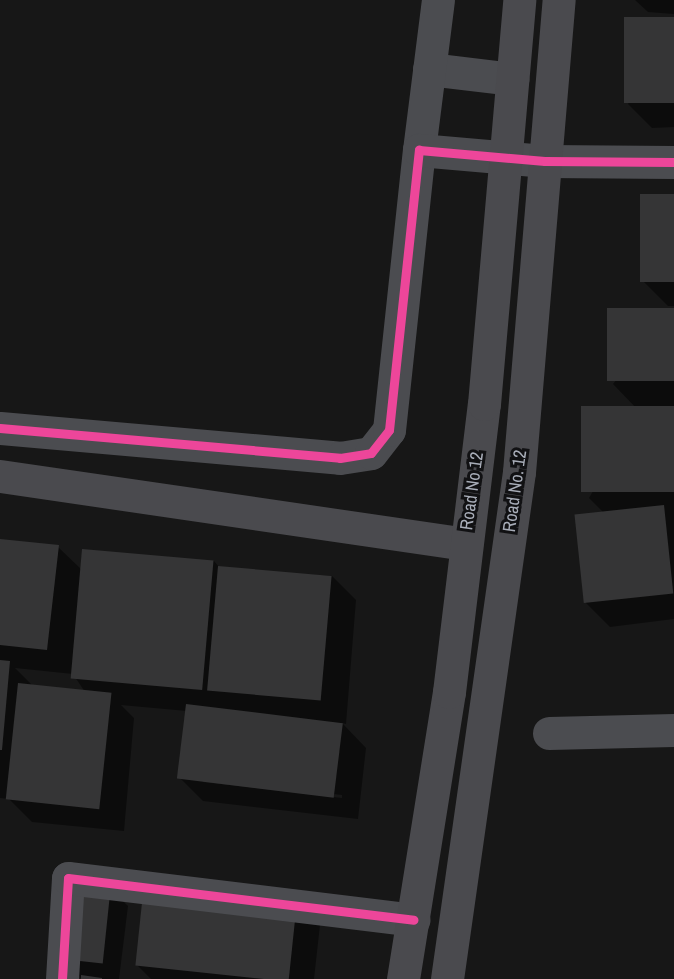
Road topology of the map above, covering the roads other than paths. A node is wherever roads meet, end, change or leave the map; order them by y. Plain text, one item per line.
1 (438, 0) edge
2 (519, 0) edge
3 (559, 0) edge
4 (429, 69) junction
5 (512, 79) junction
6 (419, 150) junction
7 (505, 159) junction
8 (545, 161) junction
9 (674, 162) edge
10 (0, 429) edge
11 (0, 476) edge
12 (465, 544) junction
13 (674, 730) edge
14 (549, 733) dead end
15 (413, 920) junction
16 (62, 979) edge
17 (403, 979) edge
18 (447, 979) edge

1 - 4 street
2 - 5 main road, Road No 12
3 - 8 main road, Road No. 12
4 - 5 street
4 - 6 street
5 - 7 main road, Road No 12
6 - 7 street
6 - 10 street
7 - 8 street
7 - 12 main road, Road No 12
8 - 9 street
8 - 18 main road, Road No. 12
11 - 12 main road
12 - 15 main road, Road No 12
13 - 14 street
15 - 16 street
15 - 17 main road, Road No 12

